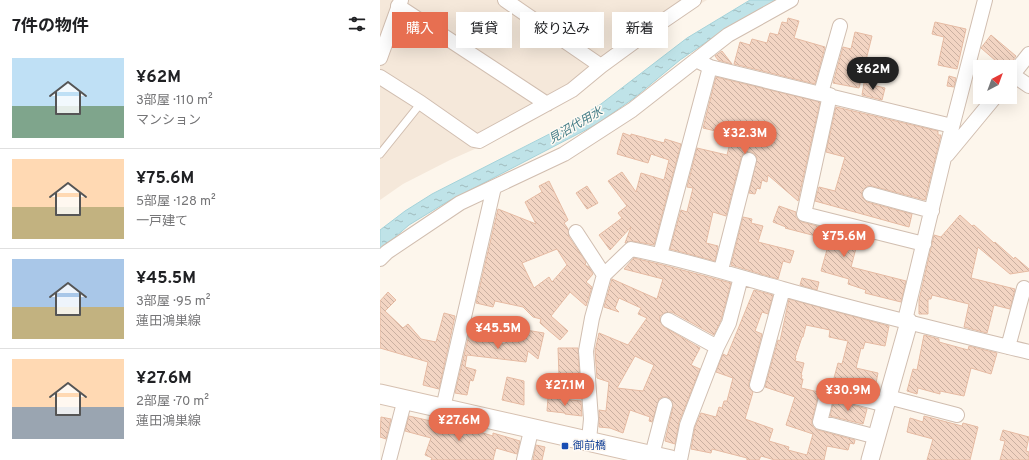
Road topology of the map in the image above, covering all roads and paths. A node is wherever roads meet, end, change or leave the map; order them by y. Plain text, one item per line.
1 (505, 0) edge
2 (693, 0) edge
3 (791, 0) edge
4 (985, 0) edge
5 (399, 3) edge
6 (840, 26) dead end
7 (1029, 54) edge
8 (380, 58) edge
9 (696, 60) junction
10 (600, 66) junction
11 (710, 67) junction
12 (1017, 69) edge
13 (380, 77) edge
14 (1017, 80) edge
15 (1029, 86) edge
16 (825, 94) junction
17 (421, 103) junction
18 (547, 104) junction
19 (989, 104) edge
20 (952, 126) junction
21 (380, 154) edge
22 (944, 158) junction
23 (749, 160) dead end
24 (494, 187) junction
25 (870, 194) dead end
26 (932, 211) junction
27 (576, 232) dead end
28 (924, 244) junction
29 (660, 254) junction
30 (380, 259) edge
31 (721, 270) junction
32 (604, 275) junction
33 (742, 277) junction
34 (1024, 288) dead end
35 (784, 290) junction
36 (668, 320) dead end
37 (909, 322) junction
38 (717, 347) junction
39 (1008, 347) junction
40 (1029, 352) edge
41 (757, 385) dead end
42 (380, 394) edge
43 (405, 399) junction
44 (887, 401) junction
45 (665, 405) dead end
46 (443, 408) junction
47 (957, 415) dead end
48 (532, 427) junction
49 (877, 437) junction
50 (589, 440) junction
51 (667, 459) edge
52 (389, 460) edge
53 (524, 460) edge
54 (870, 460) edge

1 - 10 street
2 - 10 street
3 - 9 street
4 - 20 street
5 - 8 street
5 - 18 street
6 - 16 street
7 - 12 street
9 - 11 street
9 - 24 street
10 - 18 street
11 - 16 street
11 - 29 street
13 - 17 street
14 - 15 street
16 - 20 street
16 - 28 street
17 - 18 street
17 - 21 lane
19 - 22 street
20 - 22 street
22 - 26 street
23 - 31 street
24 - 30 street
24 - 46 street
25 - 26 street
26 - 28 street
27 - 32 street
28 - 37 street
29 - 31 street
29 - 32 street
31 - 33 street
32 - 50 street
33 - 35 street
33 - 38 street
34 - 39 street
35 - 37 street
35 - 41 street
36 - 38 street
37 - 39 street
37 - 44 street
38 - 51 street
39 - 40 street
42 - 43 main road
43 - 46 main road
43 - 52 street
44 - 47 street
44 - 49 street
44 - 49 street
45 - 51 street
46 - 48 main road
48 - 50 main road
48 - 53 street
49 - 54 street
50 - 51 main road

